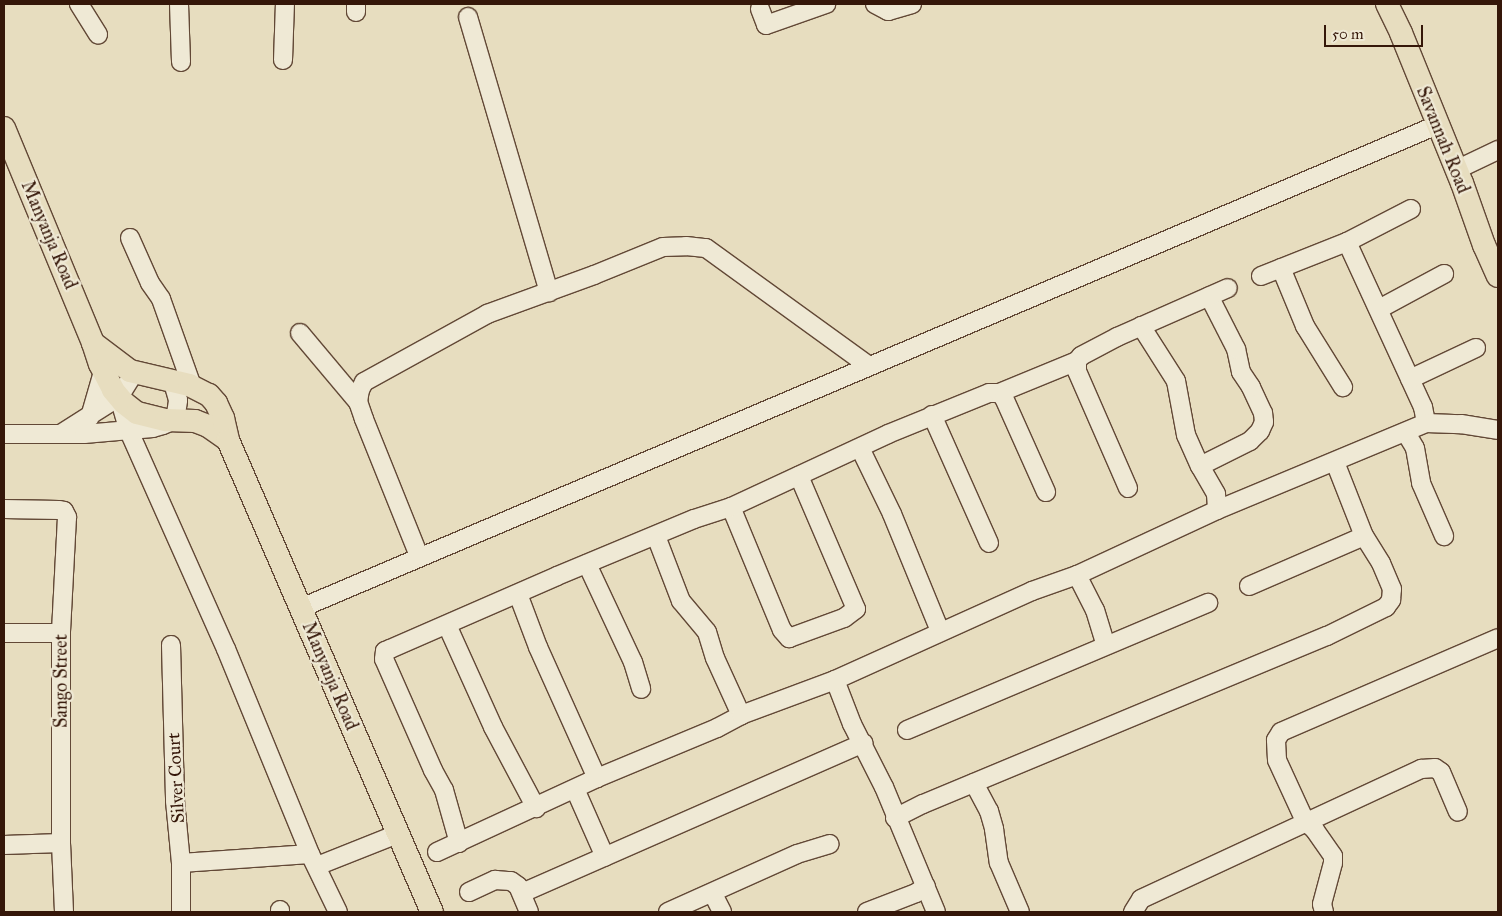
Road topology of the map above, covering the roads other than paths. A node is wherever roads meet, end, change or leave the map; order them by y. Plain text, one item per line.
1 (79, 4) edge
2 (179, 4) edge
3 (285, 4) edge
4 (826, 4) edge
5 (875, 4) edge
6 (912, 4) edge
7 (1387, 4) edge
8 (760, 9) dead end
9 (468, 16) dead end
10 (98, 35) dead end
11 (283, 60) dead end
12 (181, 62) dead end
13 (1437, 125) junction
14 (4, 128) edge
15 (1498, 150) edge
16 (1456, 170) junction
17 (1411, 209) dead end
18 (130, 238) dead end
19 (1347, 242) junction
20 (1281, 268) junction
21 (1444, 274) dead end
22 (1262, 276) dead end
23 (1498, 276) edge
24 (1228, 288) dead end
25 (549, 292) junction
26 (1209, 296) junction
27 (1378, 309) junction
28 (1141, 326) junction
29 (300, 333) dead end
30 (93, 343) junction
31 (1476, 348) dead end
32 (1077, 361) junction
33 (868, 366) junction
34 (103, 372) junction
35 (134, 373) junction
36 (1410, 379) junction
37 (182, 384) junction
38 (1343, 387) dead end
39 (1000, 393) junction
40 (119, 397) junction
41 (358, 402) junction
42 (932, 415) junction
43 (90, 417) junction
44 (175, 420) junction
45 (1426, 423) junction
46 (128, 429) junction
47 (1498, 430) edge
48 (62, 433) junction
49 (1406, 433) junction
50 (4, 434) edge
51 (228, 440) junction
52 (860, 448) junction
53 (1336, 462) junction
54 (1200, 466) junction
55 (799, 476) junction
56 (1128, 488) dead end
57 (1046, 492) dead end
58 (731, 507) junction
59 (4, 509) edge
60 (1217, 510) junction
61 (656, 536) junction
62 (1364, 536) junction
63 (1444, 536) dead end
64 (989, 543) dead end
65 (419, 556) junction
66 (588, 564) junction
67 (1077, 575) junction
68 (1249, 586) dead end
69 (518, 594) junction
70 (1208, 603) dead end
71 (301, 608) junction
72 (447, 625) junction
73 (940, 631) junction
74 (4, 633) edge
75 (61, 633) junction
76 (1498, 638) edge
77 (171, 644) dead end
78 (1106, 645) junction
79 (835, 680) junction
80 (641, 689) dead end
81 (741, 715) junction
82 (907, 730) dead end
83 (863, 743) junction
84 (597, 778) junction
85 (974, 783) junction
86 (575, 789) junction
87 (536, 808) junction
88 (1458, 812) dead end
89 (895, 818) junction
90 (1306, 821) junction
91 (398, 834) junction
92 (61, 843) junction
93 (459, 843) junction
94 (830, 844) dead end
95 (4, 845) edge
96 (437, 852) dead end
97 (606, 857) junction
98 (314, 860) junction
99 (181, 863) junction
100 (926, 886) junction
101 (468, 892) dead end
102 (522, 894) junction
103 (713, 894) junction
104 (64, 912) edge
105 (181, 912) edge
106 (338, 912) edge
107 (432, 912) edge
108 (529, 912) edge
109 (668, 912) edge
110 (722, 912) edge
111 (867, 912) edge
112 (936, 912) edge
113 (1020, 912) edge
114 (1133, 912) edge
115 (1324, 912) edge

1 - 10 street
2 - 12 street
3 - 11 street
4 - 8 street
5 - 6 street
7 - 13 main road, Savannah Road
9 - 25 street
13 - 16 main road, Savannah Road
13 - 33 street
14 - 30 main road, Manyanja Road
15 - 16 street
16 - 23 main road, Savannah Road
17 - 19 street
18 - 37 street
19 - 20 street
19 - 27 street
20 - 22 street
20 - 38 street
21 - 27 street
24 - 26 street
25 - 33 street
25 - 41 street
26 - 28 street
26 - 54 street
27 - 36 street
28 - 32 street
28 - 54 street
29 - 41 street
30 - 34 main road, Manyanja Road
30 - 35 main road, Manyanja Road
31 - 36 street
32 - 39 street
32 - 56 street
33 - 65 street
34 - 40 main road, Manyanja Road
34 - 43 street
35 - 37 main road, Manyanja Road
35 - 40 street
36 - 45 street
37 - 44 street
37 - 51 main road, Manyanja Road
39 - 42 street
39 - 57 street
40 - 43 street
40 - 44 main road, Manyanja Road
40 - 46 street
41 - 65 street
42 - 52 street
42 - 64 street
43 - 48 street
44 - 46 street
44 - 51 main road, Manyanja Road
45 - 47 street
45 - 49 street
46 - 48 street
46 - 98 street
48 - 50 street
49 - 53 street
49 - 63 street
51 - 71 main road, Manyanja Road
52 - 55 street
52 - 73 street
53 - 60 street
53 - 62 street
54 - 60 street
55 - 58 street
55 - 58 street
58 - 61 street
59 - 75 street, Sango Street
60 - 67 street
61 - 66 street
61 - 81 street
62 - 68 street
62 - 85 street
65 - 71 street
66 - 69 street
66 - 80 street
67 - 73 street
67 - 78 street
69 - 72 street
69 - 84 street
70 - 78 street
71 - 91 main road, Manyanja Road
72 - 87 street
72 - 93 street
73 - 79 street
74 - 75 street
75 - 92 street, Sango Street
76 - 90 street
77 - 99 street, Silver Court
78 - 82 street
79 - 81 street
79 - 83 street
81 - 84 street
83 - 89 street
83 - 97 street
84 - 86 street
85 - 89 street
85 - 113 street
86 - 87 street
86 - 97 street
87 - 93 street
88 - 90 street
89 - 100 street
90 - 114 street
90 - 115 street
91 - 98 street
91 - 107 main road, Manyanja Road
92 - 95 street
92 - 104 street, Sango Street
93 - 96 street
94 - 103 street
97 - 102 street
98 - 99 street
98 - 106 street
99 - 105 street, Silver Court
100 - 111 street
100 - 112 street
101 - 102 street
102 - 108 street
103 - 109 street
103 - 110 street

